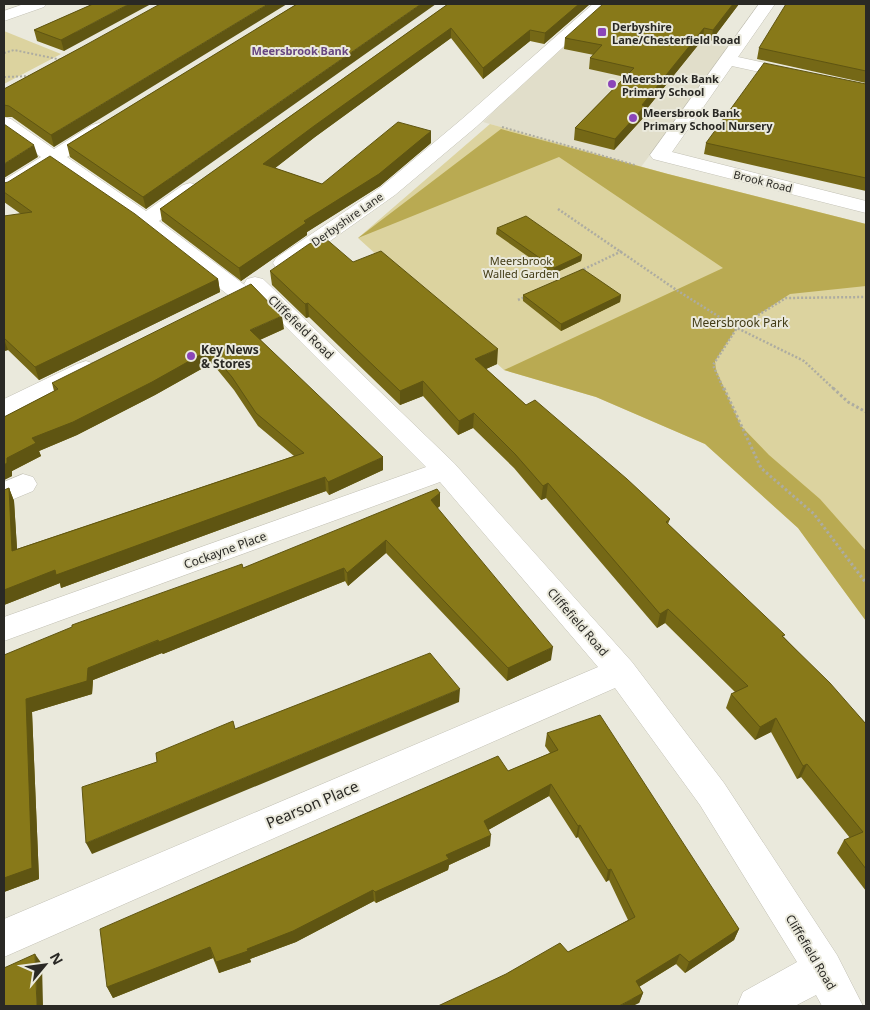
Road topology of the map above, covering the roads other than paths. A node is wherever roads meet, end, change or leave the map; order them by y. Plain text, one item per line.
1 (38, 4) edge
2 (602, 4) edge
3 (767, 4) edge
4 (4, 16) edge
5 (728, 60) junction
6 (866, 90) edge
7 (110, 122) edge
8 (4, 123) edge
9 (52, 158) junction
10 (202, 181) edge
11 (4, 188) edge
12 (866, 207) edge
13 (146, 221) junction
14 (239, 293) junction
15 (100, 362) edge
16 (4, 409) edge
17 (445, 470) junction
18 (4, 630) edge
19 (621, 671) junction
20 (4, 938) edge
21 (823, 969) junction
22 (758, 1006) edge
23 (843, 1006) edge

1 - 4 main road
2 - 14 main road, Derbyshire Lane
3 - 5 main road
5 - 6 main road
5 - 12 main road, Brook Road
7 - 9 main road
8 - 9 main road, Cliffefield Road
9 - 11 main road
9 - 13 main road, Cliffefield Road
10 - 13 main road
13 - 14 main road, Cliffefield Road
14 - 17 main road, Cliffefield Road
15 - 16 main road
17 - 18 main road, Cockayne Place
17 - 19 main road, Cliffefield Road
19 - 20 main road, Pearson Place
19 - 21 main road, Cliffefield Road
21 - 22 main road
21 - 23 main road, Cliffefield Road

